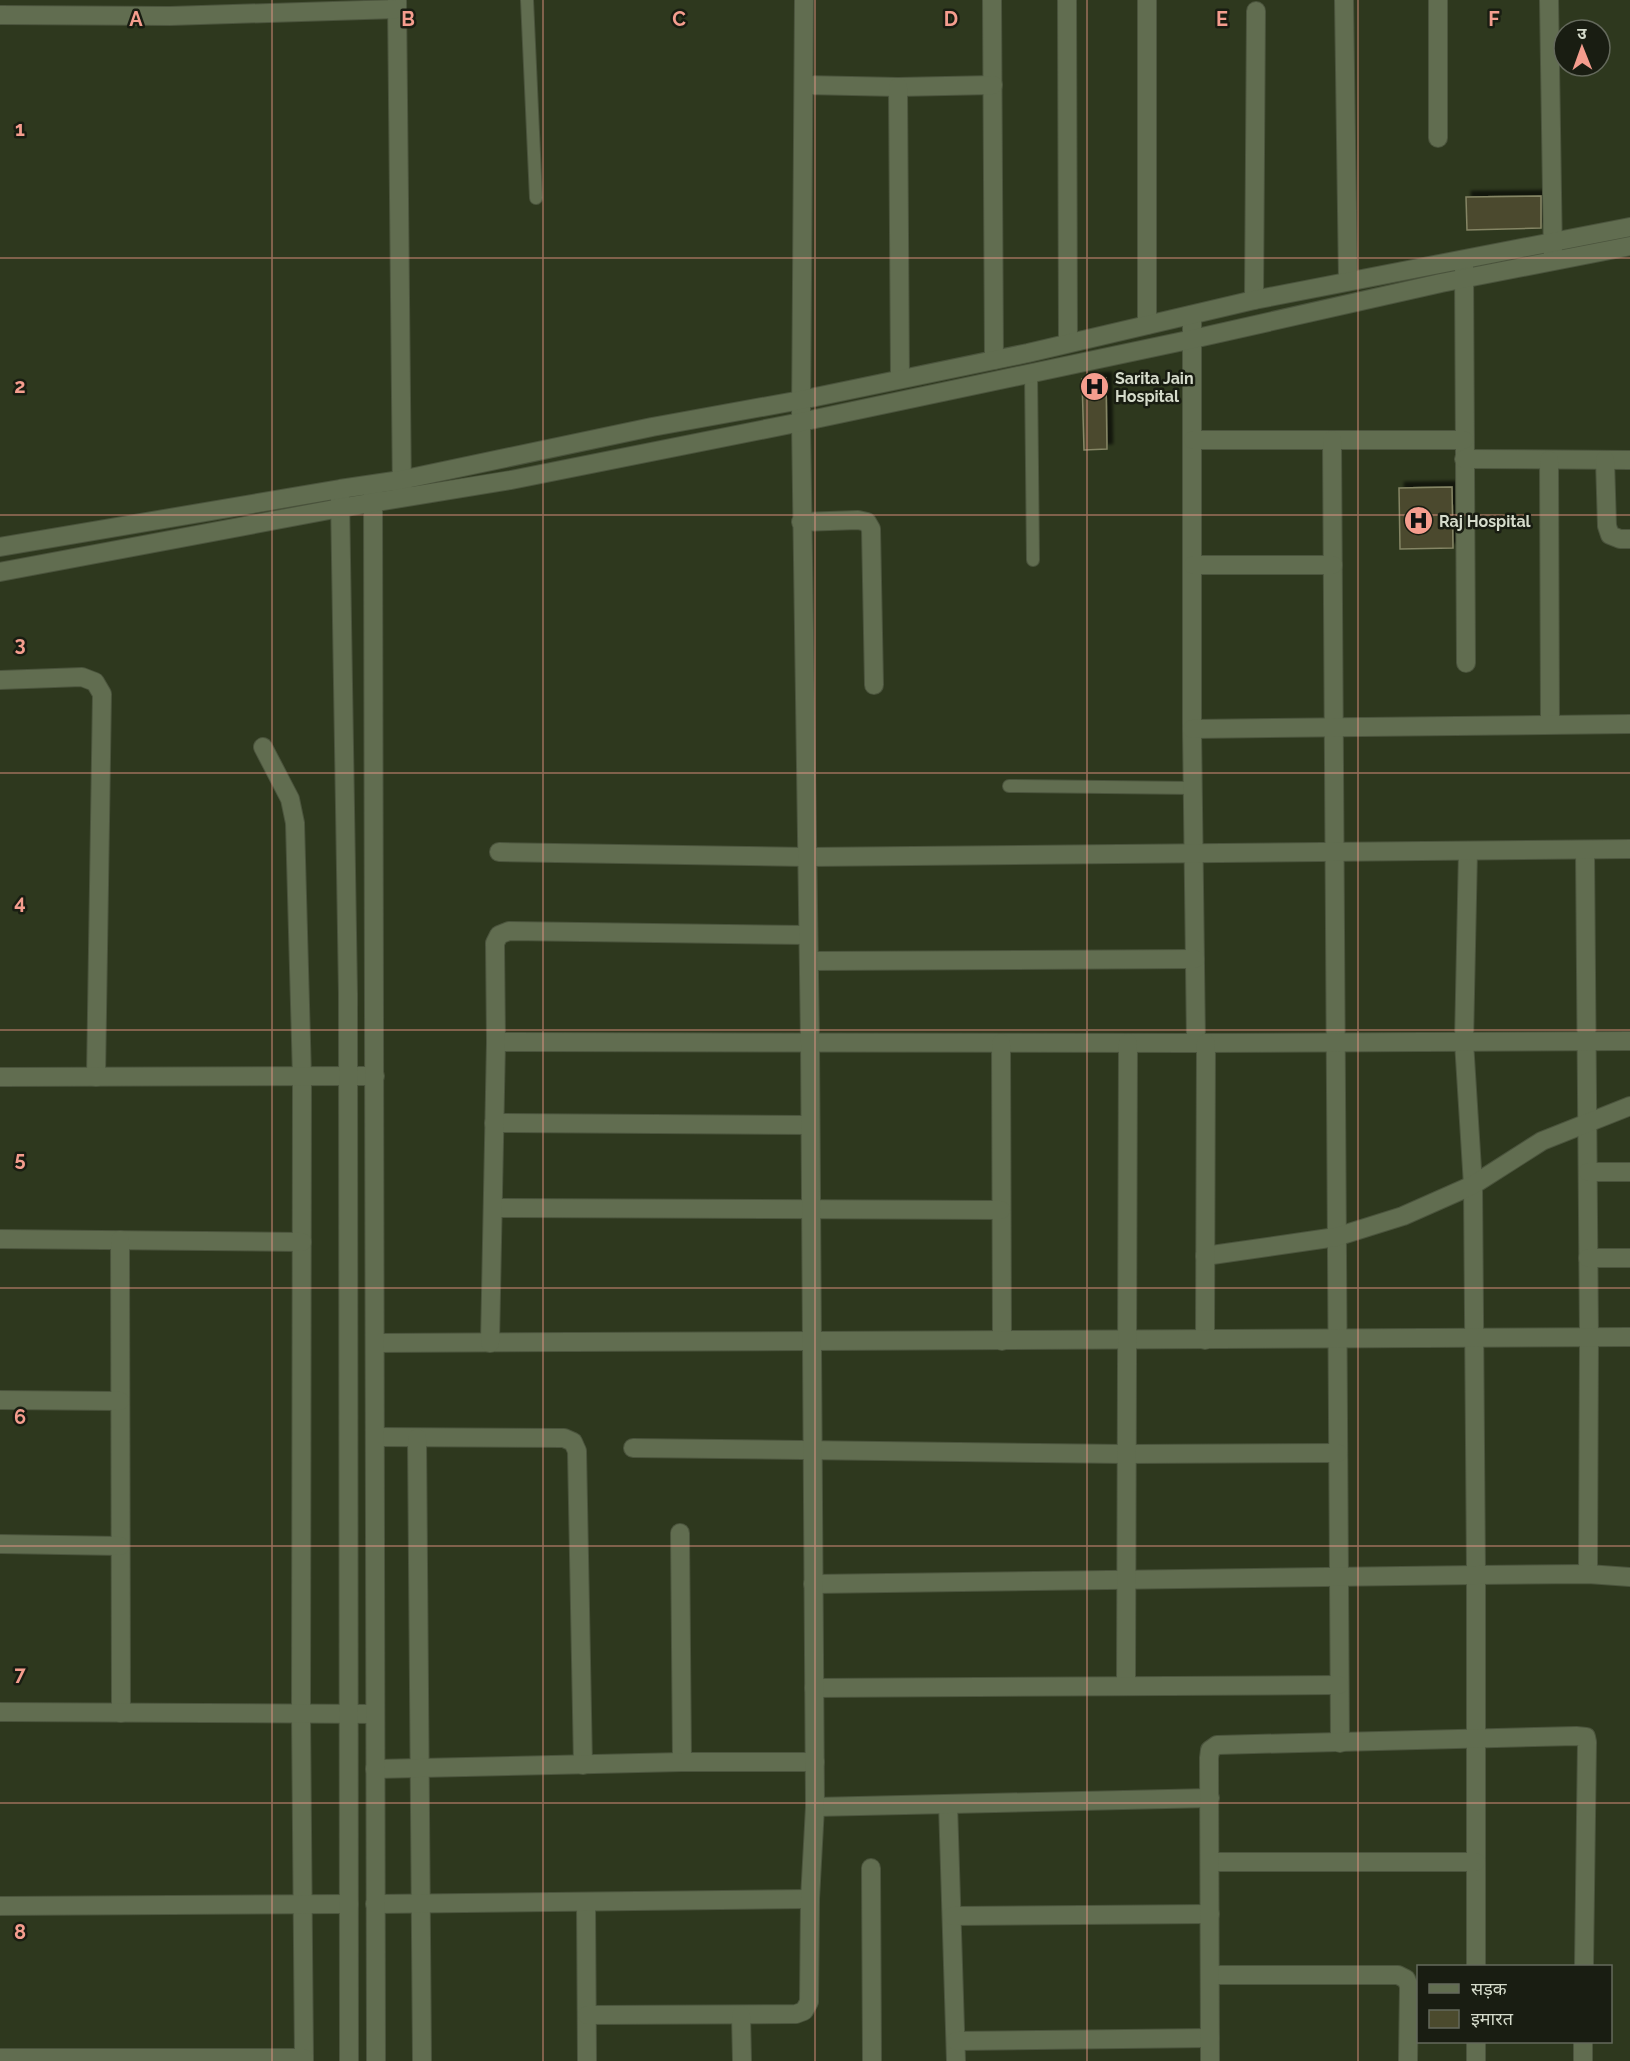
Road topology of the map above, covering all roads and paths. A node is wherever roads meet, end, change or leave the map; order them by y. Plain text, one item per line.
1 (527, 0) edge
2 (804, 0) edge
3 (992, 0) edge
4 (1067, 0) edge
5 (1147, 0) edge
6 (1344, 0) edge
7 (1438, 0) edge
8 (1549, 0) edge
9 (354, 5) edge
10 (397, 5) edge
11 (170, 8) edge
12 (1256, 11) dead end
13 (0, 15) edge
14 (805, 86) junction
15 (993, 86) junction
16 (898, 87) junction
17 (1438, 138) dead end
18 (536, 198) dead end
19 (1630, 227) edge
20 (1553, 241) junction
21 (1630, 246) edge
22 (1464, 258) junction
23 (1553, 261) junction
24 (1464, 279) junction
25 (1348, 281) junction
26 (1254, 300) junction
27 (1192, 315) junction
28 (1147, 325) junction
29 (1192, 339) junction
30 (1068, 343) junction
31 (994, 360) junction
32 (1031, 372) junction
33 (900, 379) junction
34 (801, 400) junction
35 (801, 422) junction
36 (1194, 440) junction
37 (1332, 440) junction
38 (1464, 440) junction
39 (1464, 459) junction
40 (1549, 460) junction
41 (1605, 460) junction
42 (1630, 460) edge
43 (340, 489) junction
44 (402, 489) junction
45 (373, 494) junction
46 (340, 508) junction
47 (801, 522) junction
48 (1630, 539) edge
49 (0, 547) edge
50 (1033, 560) dead end
51 (1193, 565) junction
52 (1333, 565) junction
53 (0, 572) edge
54 (1466, 663) dead end
55 (0, 680) edge
56 (874, 685) dead end
57 (1550, 724) junction
58 (1630, 724) edge
59 (1334, 727) junction
60 (1192, 729) junction
61 (263, 747) dead end
62 (1009, 786) dead end
63 (1193, 788) junction
64 (1630, 849) edge
65 (1585, 850) junction
66 (1334, 851) junction
67 (1468, 851) junction
68 (499, 852) dead end
69 (1194, 852) junction
70 (807, 857) junction
71 (808, 935) junction
72 (1195, 959) junction
73 (809, 961) junction
74 (1586, 1041) junction
75 (1630, 1041) edge
76 (496, 1042) junction
77 (810, 1042) junction
78 (1464, 1042) junction
79 (1001, 1043) junction
80 (1128, 1043) junction
81 (1201, 1043) junction
82 (1335, 1043) junction
83 (375, 1076) junction
84 (0, 1077) edge
85 (96, 1077) junction
86 (302, 1077) junction
87 (349, 1077) junction
88 (1630, 1106) edge
89 (1587, 1122) junction
90 (494, 1123) junction
91 (810, 1125) junction
92 (1588, 1172) junction
93 (1630, 1172) edge
94 (1473, 1185) junction
95 (493, 1208) junction
96 (810, 1209) junction
97 (1001, 1210) junction
98 (1336, 1237) junction
99 (0, 1239) edge
100 (120, 1240) junction
101 (302, 1242) junction
102 (1205, 1256) junction
103 (1588, 1258) junction
104 (1630, 1258) edge
105 (1630, 1337) edge
106 (1474, 1338) junction
107 (1589, 1338) junction
108 (1337, 1339) junction
109 (1126, 1340) junction
110 (1205, 1340) junction
111 (1002, 1341) junction
112 (490, 1342) junction
113 (812, 1342) junction
114 (375, 1343) junction
115 (0, 1400) edge
116 (120, 1401) junction
117 (375, 1437) junction
118 (417, 1438) junction
119 (633, 1448) dead end
120 (812, 1449) junction
121 (1338, 1453) junction
122 (1126, 1454) junction
123 (680, 1533) dead end
124 (0, 1544) edge
125 (120, 1546) junction
126 (1588, 1574) junction
127 (1476, 1575) junction
128 (1339, 1577) junction
129 (1630, 1577) edge
130 (1126, 1580) junction
131 (813, 1584) junction
132 (1339, 1685) junction
133 (1126, 1686) junction
134 (814, 1688) junction
135 (0, 1712) edge
136 (120, 1713) junction
137 (301, 1714) junction
138 (349, 1714) junction
139 (375, 1714) junction
140 (1476, 1739) junction
141 (1340, 1743) junction
142 (682, 1762) junction
143 (815, 1762) junction
144 (583, 1765) junction
145 (419, 1768) junction
146 (375, 1769) junction
147 (1210, 1798) junction
148 (948, 1804) junction
149 (815, 1807) junction
150 (1210, 1862) junction
151 (1476, 1862) junction
152 (871, 1868) dead end
153 (810, 1899) junction
154 (586, 1903) junction
155 (349, 1904) junction
156 (375, 1904) junction
157 (303, 1905) junction
158 (420, 1905) junction
159 (0, 1906) edge
160 (1210, 1914) junction
161 (952, 1916) junction
162 (1476, 1965) edge
163 (1584, 1965) edge
164 (1210, 1975) junction
165 (587, 2015) junction
166 (741, 2015) junction
167 (1210, 2038) junction
168 (956, 2041) junction
169 (1476, 2043) edge
170 (1583, 2043) edge
171 (0, 2058) edge
172 (123, 2060) edge
173 (304, 2060) edge
174 (349, 2061) edge
175 (376, 2061) edge
176 (422, 2061) edge
177 (587, 2061) edge
178 (742, 2061) edge
179 (872, 2061) edge
180 (956, 2061) edge
181 (1210, 2061) edge
182 (1408, 2061) edge
183 (1476, 2061) edge
184 (1583, 2061) edge

1 - 18 lane
2 - 14 street
3 - 15 street
4 - 30 street
5 - 28 street
6 - 25 street
7 - 17 street
8 - 20 street
9 - 10 street
9 - 11 street
10 - 44 street
11 - 13 street
12 - 26 street
14 - 16 street
14 - 34 street
15 - 16 street
15 - 31 street
16 - 33 street
19 - 20 street
20 - 22 street
20 - 23 street
21 - 23 street
22 - 24 street
22 - 25 street
23 - 24 street
24 - 29 street
24 - 38 street
25 - 26 street
26 - 27 street
27 - 28 street
27 - 29 street
28 - 30 street
29 - 32 street
29 - 36 street
30 - 31 street
31 - 33 street
32 - 35 street
32 - 50 lane
33 - 34 street
34 - 35 street
34 - 44 street
35 - 44 street
35 - 47 street
36 - 37 street
36 - 51 street
37 - 38 street
37 - 52 street
38 - 39 street
39 - 40 street
39 - 54 street
40 - 41 street
40 - 57 street
41 - 42 street
41 - 48 street
43 - 45 street
43 - 46 street
43 - 49 street
44 - 45 street
45 - 46 street
45 - 83 street
46 - 53 street
46 - 87 street
47 - 56 street
47 - 70 street
51 - 52 street
51 - 60 street
52 - 59 street
55 - 85 street
57 - 58 street
57 - 59 street
59 - 60 street
59 - 66 street
60 - 63 street
61 - 86 street
62 - 63 lane
63 - 69 street
64 - 65 street
65 - 67 street
65 - 74 street
66 - 67 street
66 - 69 street
66 - 82 street
67 - 78 street
68 - 70 street
69 - 70 street
69 - 72 street
70 - 71 street
71 - 73 street
71 - 76 street
72 - 73 street
72 - 81 street
73 - 77 street
74 - 75 street
74 - 78 street
74 - 89 street
76 - 77 street
76 - 90 street
77 - 79 street
77 - 91 street
78 - 82 street
78 - 94 street
79 - 80 street
79 - 97 street
80 - 81 street
80 - 109 street
81 - 82 street
81 - 102 street
82 - 98 street
83 - 87 street
83 - 114 street
84 - 85 street
85 - 86 street
86 - 87 street
86 - 101 street
87 - 138 street
88 - 89 street
89 - 92 street
89 - 94 street
90 - 91 street
90 - 95 street
91 - 96 street
92 - 93 street
92 - 103 street
94 - 98 street
94 - 106 street
95 - 96 street
95 - 112 street
96 - 97 street
96 - 113 street
97 - 111 street
98 - 102 street
98 - 108 street
99 - 100 street
100 - 101 street
100 - 116 street
101 - 137 street
102 - 110 street
103 - 104 street
103 - 107 street
105 - 107 street
106 - 107 street
106 - 108 street
106 - 127 street
107 - 126 street
108 - 110 street
108 - 121 street
109 - 110 street
109 - 111 street
109 - 122 street
111 - 113 street
112 - 113 street
112 - 114 street
113 - 120 street
114 - 117 street
115 - 116 street
116 - 125 street
117 - 118 street
117 - 139 street
118 - 144 street
118 - 145 street
119 - 120 street
120 - 122 street
120 - 131 street
121 - 122 street
121 - 128 street
122 - 130 street
123 - 142 street
124 - 125 street
125 - 136 street
126 - 127 street
126 - 129 street
127 - 128 street
127 - 140 street
128 - 130 street
128 - 132 street
130 - 131 street
130 - 133 street
131 - 134 street
132 - 133 street
132 - 141 street
133 - 134 street
134 - 143 street
135 - 136 street
136 - 137 street
137 - 138 street
137 - 157 street
138 - 139 street
138 - 155 street
139 - 146 street
140 - 141 street
140 - 151 street
140 - 163 street
141 - 147 street
142 - 143 street
142 - 144 street
143 - 149 street
144 - 145 street
145 - 146 street
145 - 158 street
146 - 156 street
147 - 148 street
147 - 150 street
148 - 149 street
148 - 161 street
149 - 153 street
150 - 151 street
150 - 160 street
151 - 162 street
152 - 179 street
153 - 154 street
153 - 166 street
154 - 158 street
154 - 165 street
155 - 157 street
155 - 174 street
156 - 158 street
156 - 175 street
157 - 159 street
157 - 173 street
158 - 176 street
160 - 161 street
160 - 164 street
161 - 168 street
164 - 167 street
164 - 182 street
165 - 166 street
165 - 177 street
166 - 178 street
167 - 168 street
167 - 181 street
168 - 180 street
169 - 183 street
170 - 184 street
171 - 172 street
172 - 173 street

